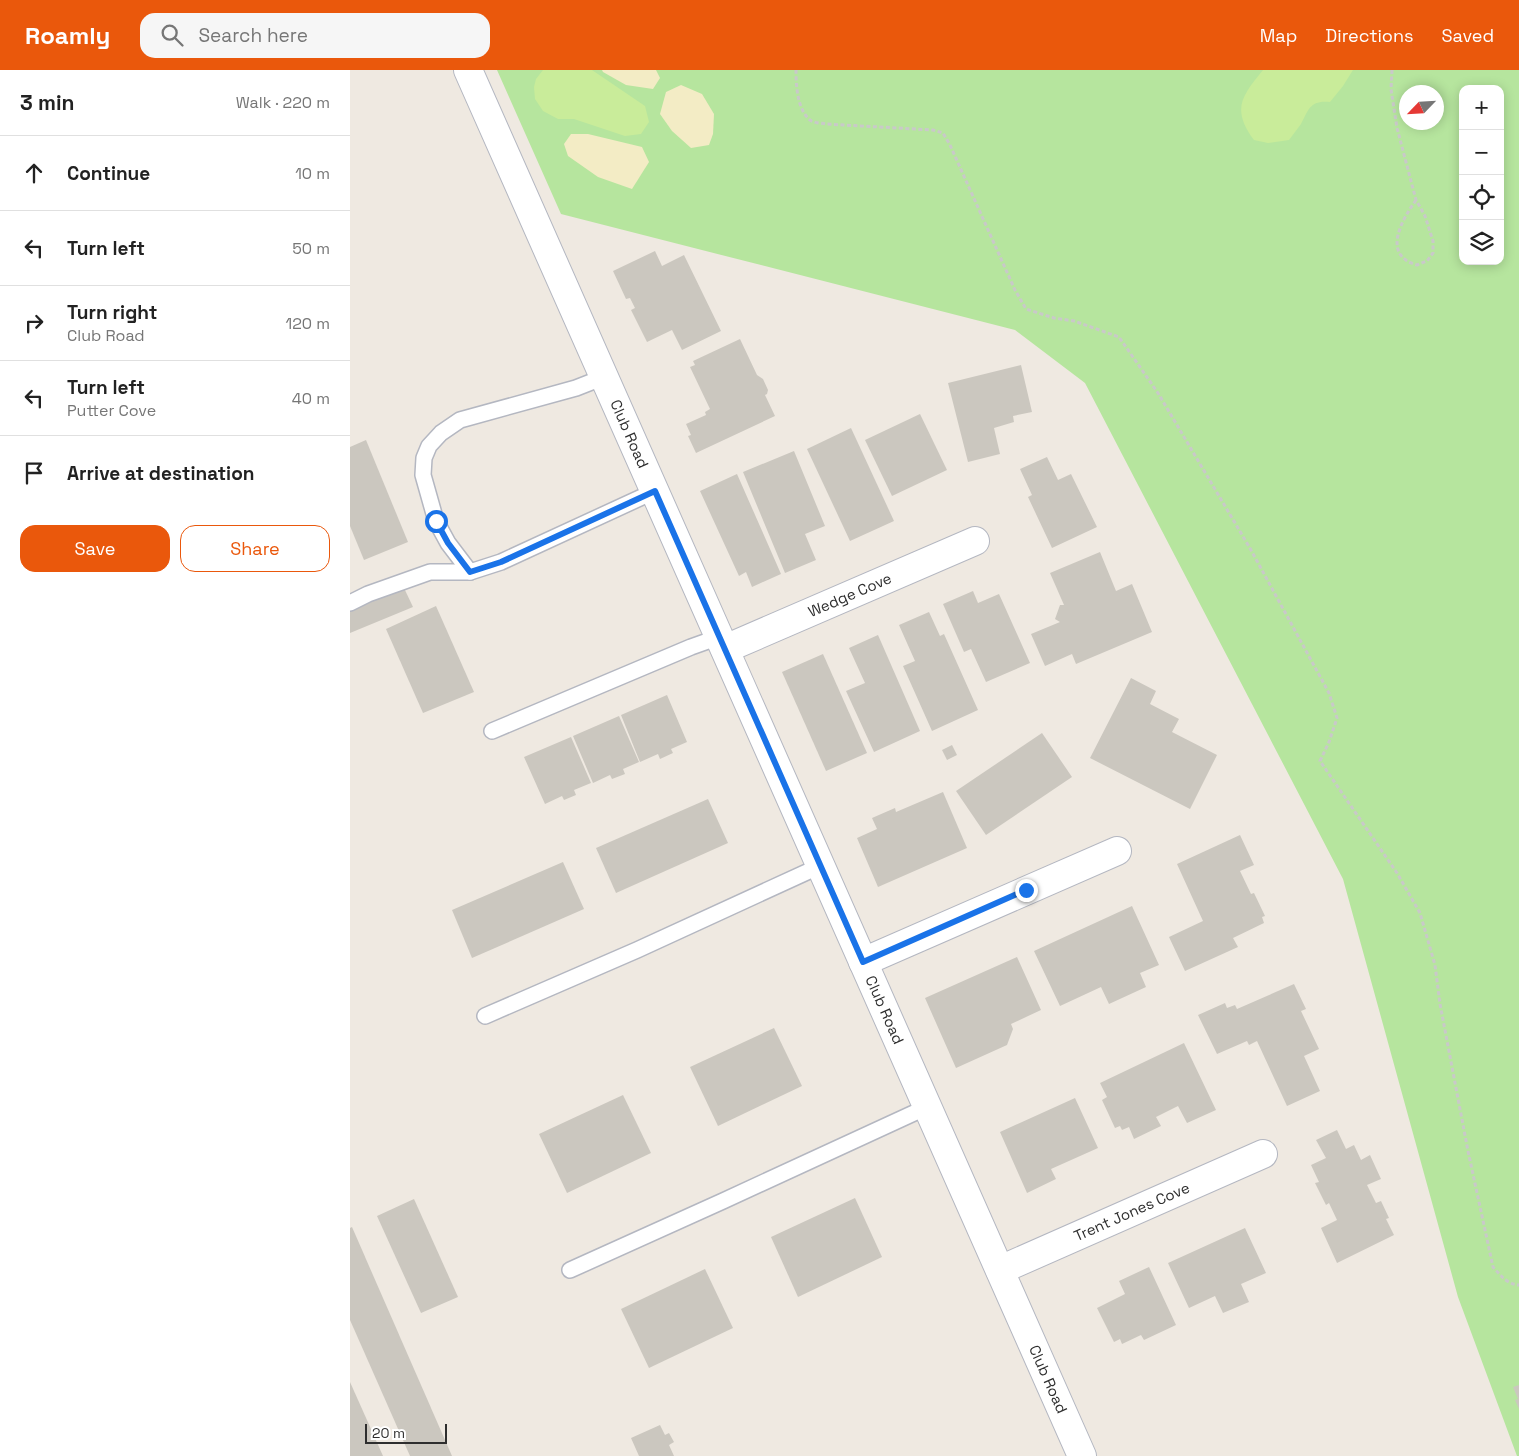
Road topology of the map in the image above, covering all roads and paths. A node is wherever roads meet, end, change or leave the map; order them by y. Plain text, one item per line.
1 (468, 70) edge
2 (796, 70) edge
3 (1392, 70) edge
4 (1416, 200) junction
5 (604, 376) junction
6 (655, 491) junction
7 (975, 541) dead end
8 (470, 572) junction
9 (350, 603) edge
10 (722, 643) junction
11 (492, 731) dead end
12 (1117, 851) dead end
13 (820, 866) junction
14 (863, 962) junction
15 (485, 1016) dead end
16 (927, 1107) junction
17 (1263, 1154) dead end
18 (570, 1270) dead end
19 (1000, 1270) junction
20 (1519, 1285) edge
21 (1082, 1456) edge

1 - 5 street, Club Road
2 - 20 path
3 - 4 path
4 - 4 path
5 - 6 street, Club Road
5 - 8 lane
6 - 8 lane
6 - 10 street, Club Road
7 - 10 street, Wedge Cove
8 - 9 lane
10 - 11 lane
10 - 13 street, Club Road
12 - 14 street
13 - 14 street, Club Road
13 - 15 lane
14 - 16 street, Club Road
16 - 18 lane
16 - 19 street, Club Road
17 - 19 street, Trent Jones Cove
19 - 21 street, Club Road

